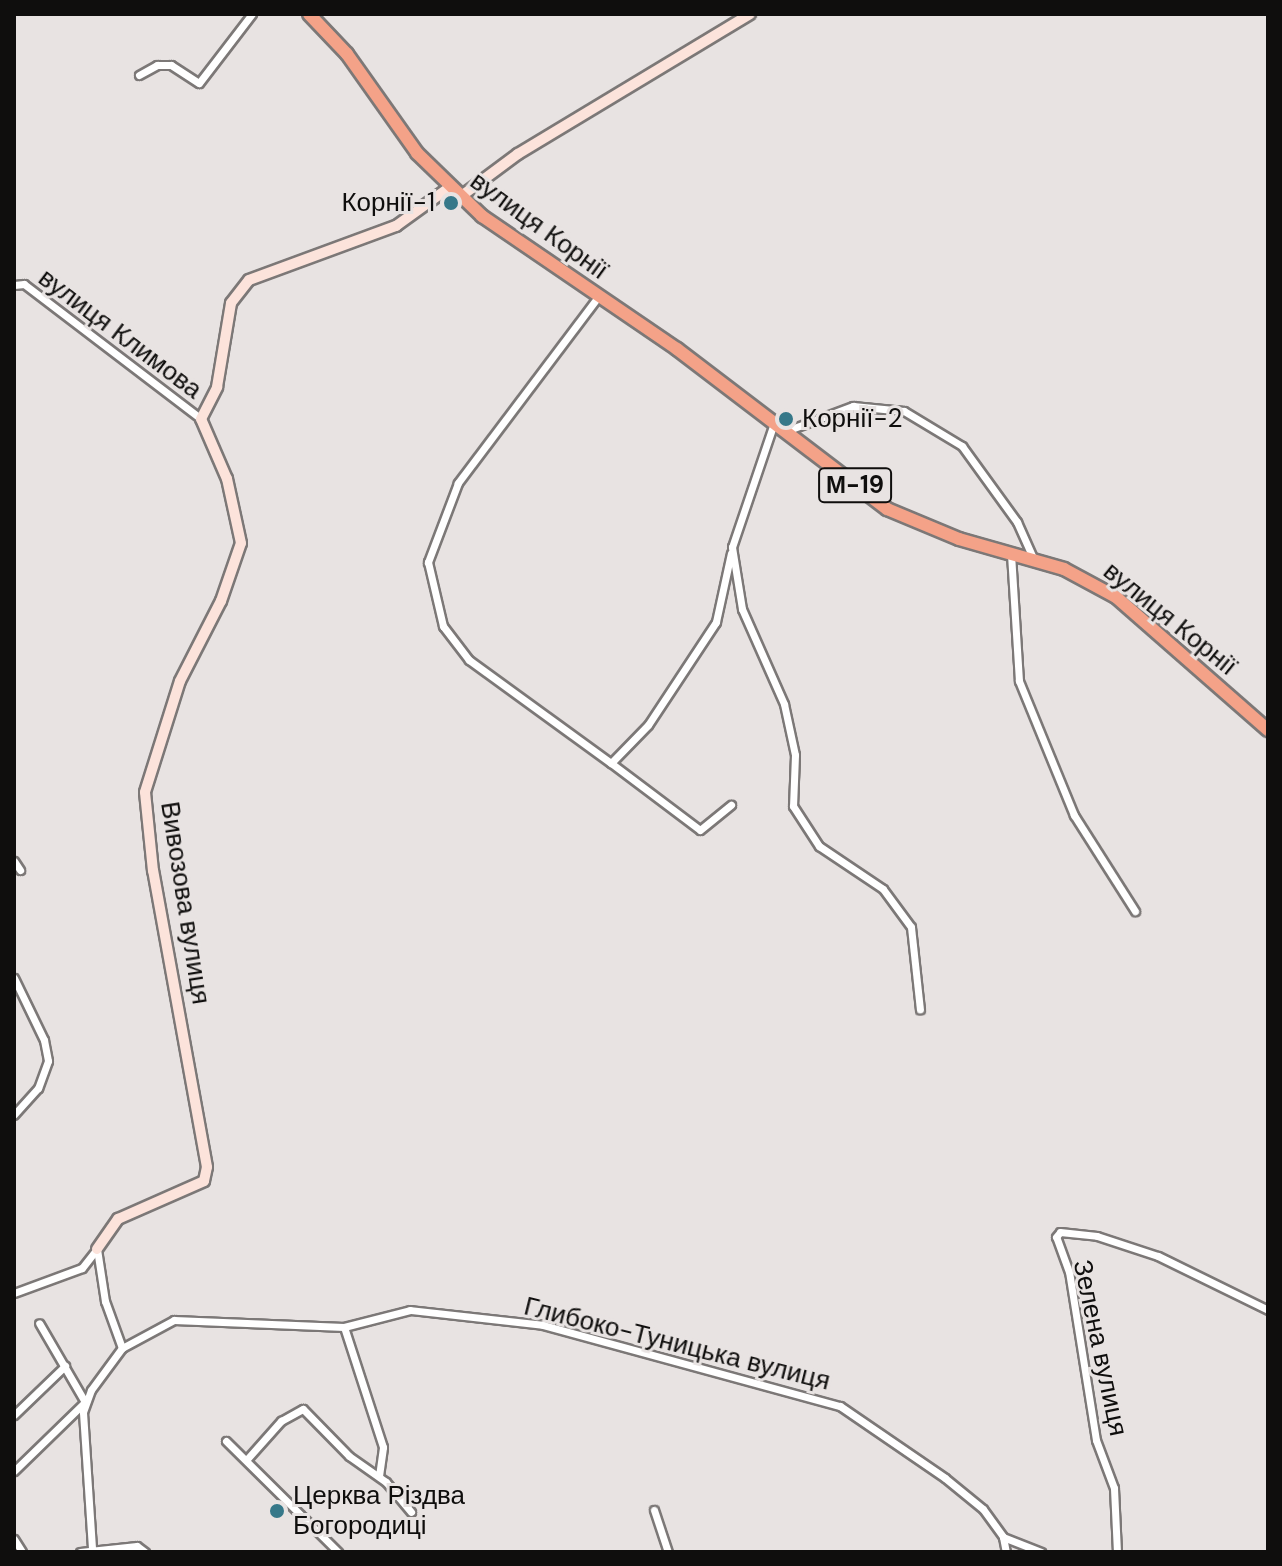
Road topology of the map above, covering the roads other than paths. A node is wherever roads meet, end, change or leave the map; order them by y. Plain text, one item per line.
1 (252, 14) edge
2 (309, 14) edge
3 (750, 14) edge
4 (139, 75) dead end
5 (450, 187) junction
6 (460, 197) junction
7 (14, 285) edge
8 (598, 297) junction
9 (201, 419) junction
10 (779, 427) junction
11 (732, 547) junction
12 (1011, 554) junction
13 (1034, 560) junction
14 (1268, 730) edge
15 (611, 763) junction
16 (731, 805) dead end
17 (14, 861) edge
18 (20, 870) dead end
19 (1135, 911) dead end
20 (14, 978) edge
21 (920, 1010) dead end
22 (14, 1115) edge
23 (97, 1249) junction
24 (14, 1293) edge
25 (1268, 1310) edge
26 (39, 1323) dead end
27 (344, 1327) junction
28 (122, 1348) junction
29 (65, 1366) junction
30 (85, 1402) junction
31 (14, 1415) edge
32 (226, 1441) dead end
33 (248, 1458) junction
34 (14, 1471) edge
35 (379, 1476) junction
36 (654, 1510) dead end
37 (411, 1512) dead end
38 (1003, 1537) junction
39 (14, 1539) edge
40 (92, 1548) junction
41 (22, 1552) edge
42 (80, 1552) edge
43 (145, 1552) edge
44 (338, 1552) edge
45 (668, 1552) edge
46 (1006, 1552) edge
47 (1041, 1552) edge
48 (1117, 1552) edge

1 - 4 street
2 - 5 highway, вулиця Корнії / М-19
3 - 6 street
5 - 6 highway, вулиця Корнії / М-19
5 - 9 street
6 - 8 highway, вулиця Корнії / М-19
7 - 9 street, вулиця Климова
8 - 10 highway, вулиця Корнії / М-19
8 - 15 street
9 - 23 street, Вивозова вулиця
10 - 11 street
10 - 12 highway, вулиця Корнії / М-19
10 - 13 street
11 - 15 street
11 - 21 street
12 - 13 highway, вулиця Корнії / М-19
12 - 19 street
13 - 14 highway, вулиця Корнії / М-19
15 - 16 street
17 - 18 street
20 - 22 street
23 - 24 street, Вивозова вулиця
23 - 28 street
25 - 48 street, Зелена вулиця
26 - 29 street
27 - 28 street, Глибоко-Туницька вулиця
27 - 35 street
27 - 38 street, Глибоко-Туницька вулиця
28 - 30 street
29 - 30 street
29 - 31 street
30 - 34 street
30 - 40 street
32 - 33 street
33 - 35 street
33 - 44 street
35 - 37 street
36 - 45 street
38 - 46 street
38 - 47 street
39 - 41 street
40 - 42 street
40 - 43 street

